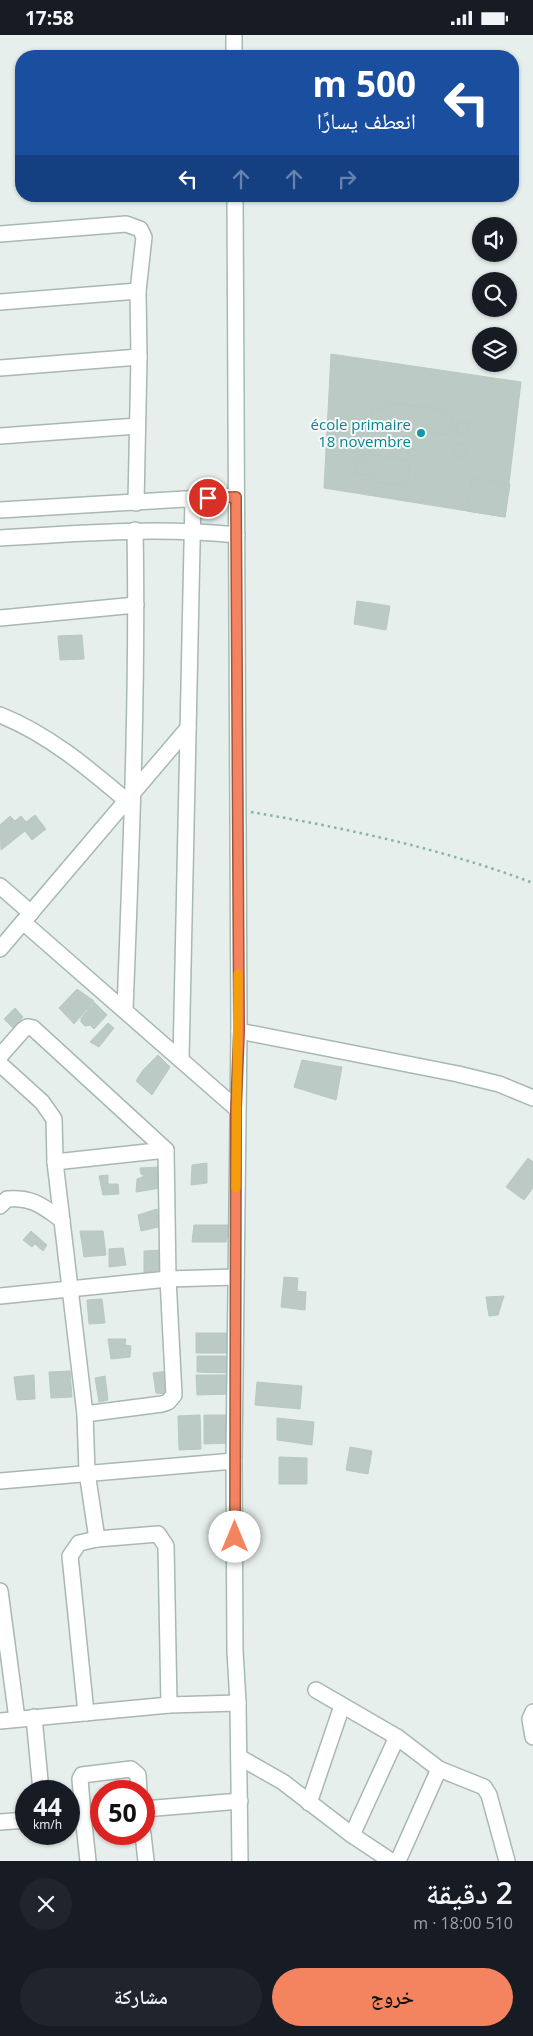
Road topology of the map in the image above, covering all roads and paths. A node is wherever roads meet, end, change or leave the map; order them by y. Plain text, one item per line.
1 (234, 35) edge
2 (234, 50) edge
3 (235, 202) edge
4 (0, 234) edge
5 (138, 291) junction
6 (0, 302) edge
7 (140, 357) junction
8 (0, 369) edge
9 (137, 426) junction
10 (0, 436) edge
11 (236, 497) junction
12 (193, 499) junction
13 (136, 503) junction
14 (0, 510) edge
15 (135, 530) junction
16 (192, 531) junction
17 (237, 535) junction
18 (0, 538) edge
19 (136, 605) junction
20 (0, 618) edge
21 (0, 715) edge
22 (188, 728) junction
23 (130, 797) junction
24 (238, 809) junction
25 (533, 883) edge
26 (0, 886) edge
27 (27, 918) junction
28 (0, 949) edge
29 (125, 1010) junction
30 (239, 1031) junction
31 (0, 1057) edge
32 (181, 1060) junction
33 (0, 1064) edge
34 (533, 1098) edge
35 (236, 1109) junction
36 (166, 1150) junction
37 (55, 1162) junction
38 (2, 1199) edge
39 (62, 1220) junction
40 (236, 1277) junction
41 (168, 1279) junction
42 (70, 1289) junction
43 (0, 1296) edge
44 (85, 1414) junction
45 (234, 1461) junction
46 (87, 1472) junction
47 (0, 1481) edge
48 (97, 1539) junction
49 (0, 1591) edge
50 (316, 1690) dead end
51 (238, 1703) junction
52 (169, 1705) junction
53 (342, 1706) junction
54 (533, 1712) edge
55 (86, 1713) junction
56 (34, 1717) junction
57 (17, 1719) junction
58 (0, 1721) edge
59 (397, 1737) junction
60 (533, 1737) edge
61 (239, 1757) junction
62 (439, 1769) junction
63 (40, 1780) edge
64 (80, 1780) edge
65 (138, 1780) edge
66 (240, 1801) junction
67 (309, 1803) junction
68 (155, 1808) edge
69 (15, 1821) edge
70 (0, 1822) edge
71 (80, 1830) edge
72 (352, 1835) junction
73 (144, 1845) edge
74 (88, 1861) edge
75 (146, 1861) edge
76 (240, 1861) edge
77 (391, 1861) edge
78 (398, 1861) edge
79 (507, 1861) edge

1 - 2 street
3 - 11 street
4 - 5 street
5 - 6 street
5 - 7 street
7 - 8 street
7 - 9 street
9 - 10 street
9 - 13 street
11 - 12 street
11 - 17 street
12 - 13 street
12 - 16 street
13 - 14 street
15 - 16 street
15 - 18 street
15 - 19 street
16 - 17 street
16 - 22 street
17 - 24 street
19 - 20 street
19 - 23 street
21 - 23 street
22 - 23 street
22 - 32 street
23 - 27 street
23 - 29 street
24 - 25 path
24 - 30 street
26 - 27 street
27 - 28 street
27 - 29 street
29 - 32 street
30 - 34 street
30 - 35 street
31 - 36 street
32 - 35 street
33 - 37 street
35 - 40 street
36 - 37 street
36 - 41 street
37 - 39 street
38 - 39 street
39 - 42 street
40 - 41 street
40 - 45 street
41 - 42 street
41 - 44 street
42 - 43 street
42 - 44 street
44 - 46 street
45 - 46 street
45 - 51 street
46 - 47 street
46 - 48 street
48 - 52 street
48 - 55 street
49 - 57 street
50 - 53 street
51 - 52 street
51 - 61 street
52 - 55 street
53 - 59 street
53 - 67 street
54 - 60 street
55 - 56 street
56 - 57 street
56 - 63 street
57 - 58 street
59 - 62 street
59 - 72 street
61 - 66 street
61 - 67 street
62 - 78 street
62 - 79 street
64 - 65 street
66 - 68 street
66 - 76 street
67 - 72 street
69 - 70 street
71 - 74 street
72 - 77 street
73 - 75 street

